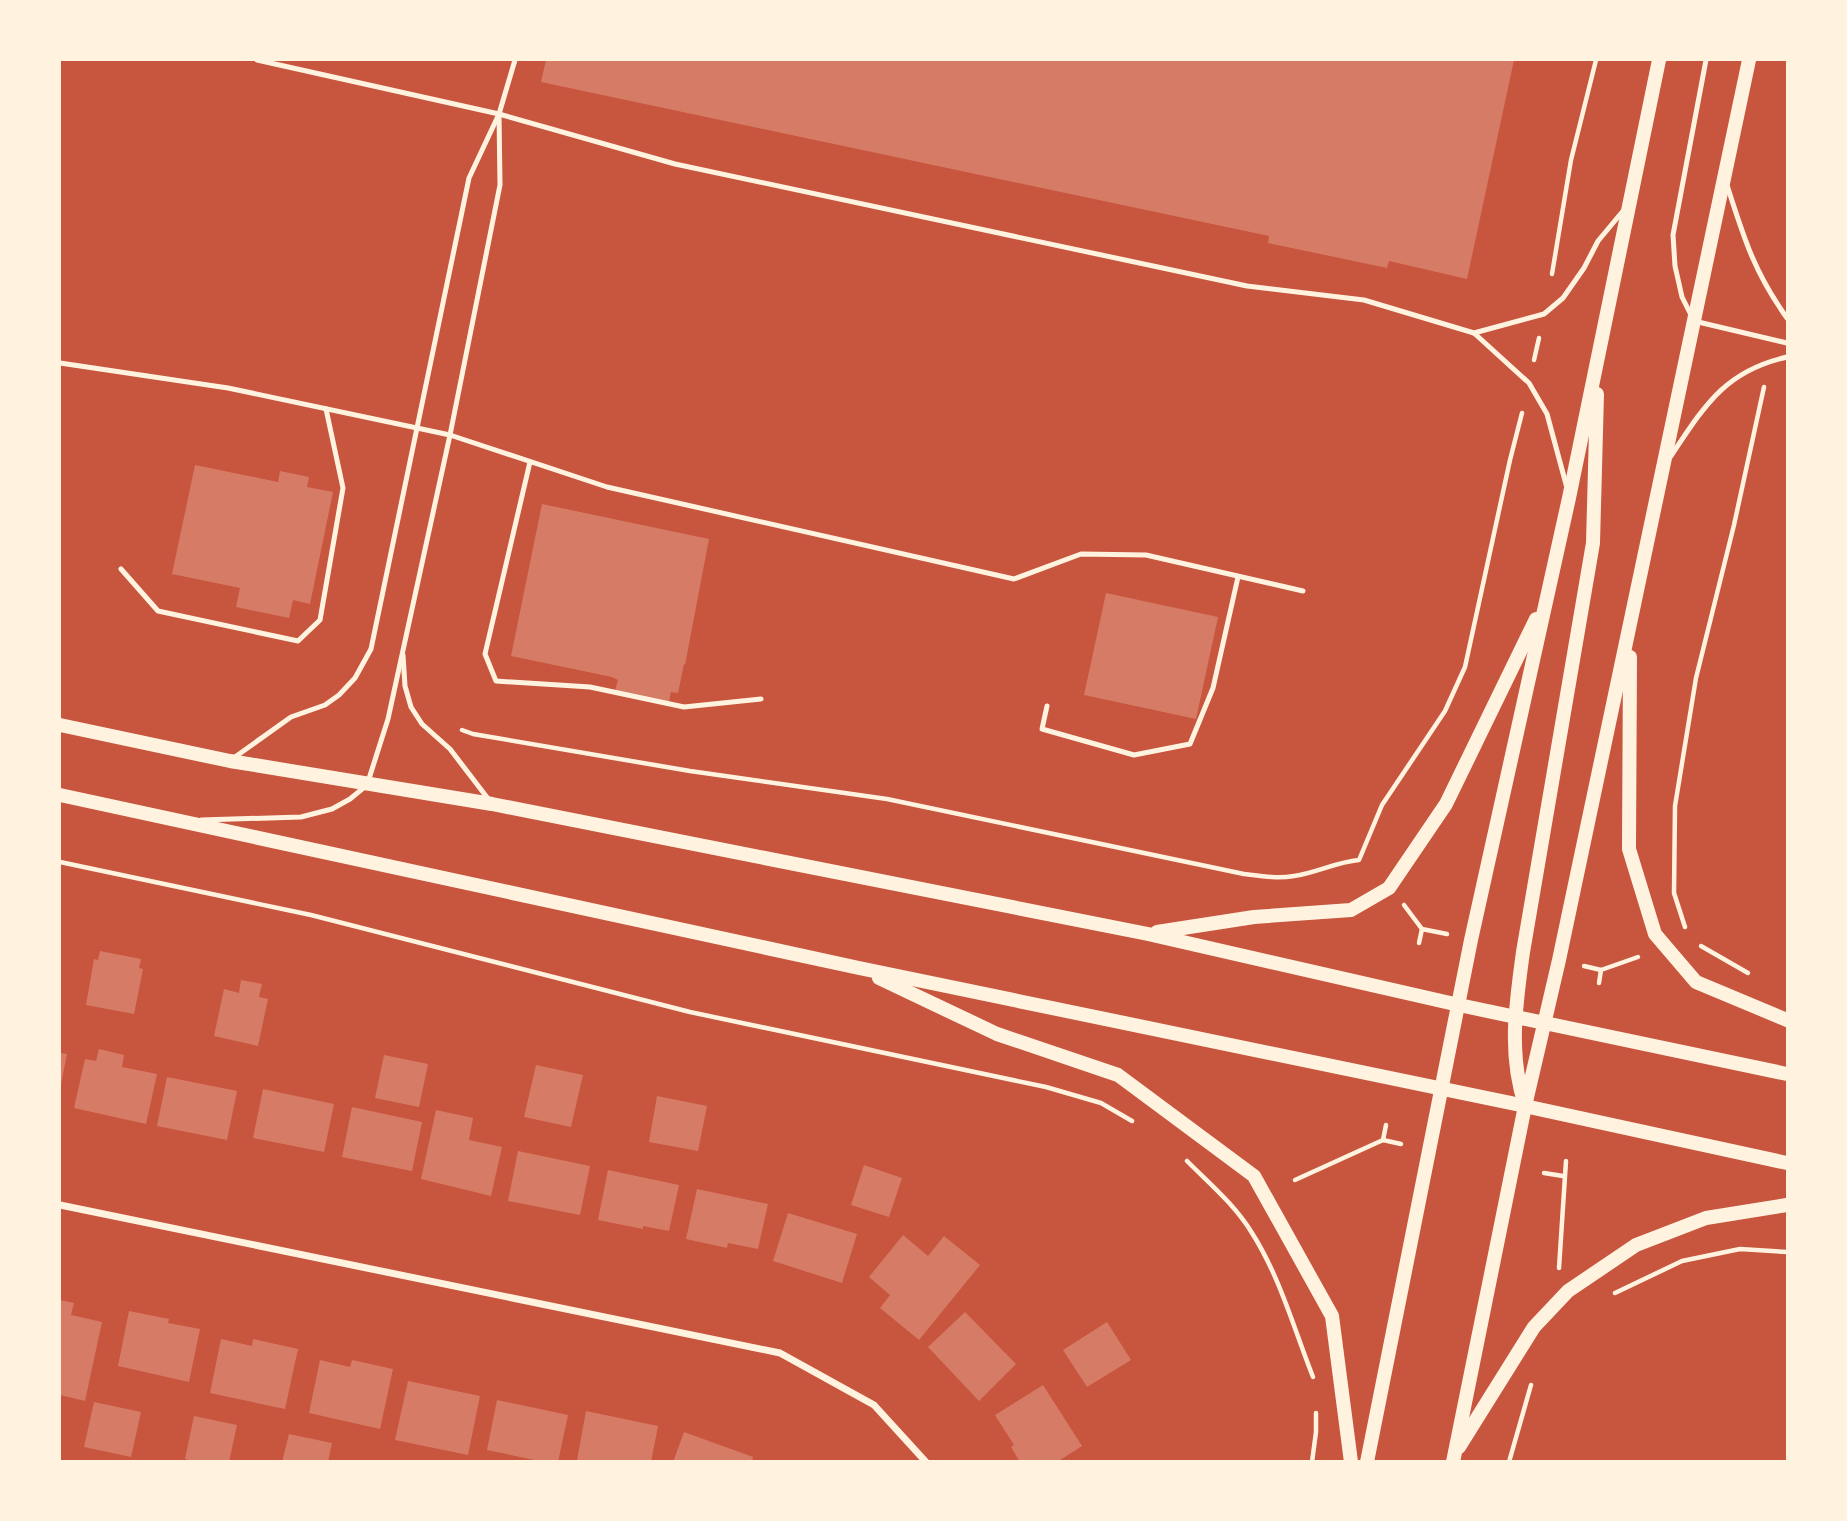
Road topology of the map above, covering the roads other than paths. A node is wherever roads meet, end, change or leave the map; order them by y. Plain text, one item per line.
1 (257, 60) edge
2 (515, 60) edge
3 (1660, 60) edge
4 (1706, 60) edge
5 (1749, 60) edge
6 (499, 114) junction
7 (1724, 177) junction
8 (1628, 205) junction
9 (1787, 318) edge
10 (1694, 321) junction
11 (1474, 333) junction
12 (1787, 343) edge
13 (1598, 355) junction
14 (1787, 357) edge
15 (60, 363) edge
16 (326, 409) junction
17 (417, 428) junction
18 (450, 435) junction
19 (530, 462) junction
20 (1661, 470) junction
21 (1569, 498) junction
22 (121, 569) dead end
23 (1238, 577) junction
24 (1303, 590) dead end
25 (1546, 599) junction
26 (1630, 626) junction
27 (403, 648) junction
28 (761, 699) dead end
29 (1047, 706) dead end
30 (60, 725) edge
31 (230, 761) junction
32 (367, 785) junction
33 (60, 795) edge
34 (492, 804) junction
35 (177, 820) junction
36 (1148, 934) junction
37 (859, 968) junction
38 (1459, 1005) junction
39 (1514, 1016) junction
40 (1787, 1020) edge
41 (1543, 1022) junction
42 (1787, 1074) edge
43 (1442, 1090) junction
44 (1525, 1106) junction
45 (1787, 1163) edge
46 (60, 1205) edge
47 (1787, 1205) edge
48 (1454, 1458) edge
49 (926, 1461) edge
50 (1351, 1461) edge
51 (1367, 1461) edge

1 - 6 lane
2 - 6 lane
3 - 8 main road
4 - 10 lane
5 - 7 main road
6 - 11 lane
6 - 17 lane
6 - 18 lane
7 - 9 lane
7 - 10 main road
8 - 11 lane
8 - 13 main road
10 - 12 lane
10 - 20 main road
11 - 21 lane
13 - 21 main road
13 - 39 main road
14 - 20 lane
15 - 16 lane
16 - 17 lane
16 - 22 lane
17 - 18 lane
17 - 31 lane
18 - 19 lane
18 - 27 lane
19 - 23 lane
19 - 28 lane
20 - 26 main road
21 - 25 main road
23 - 24 lane
23 - 29 lane
25 - 36 main road
25 - 38 main road
26 - 40 main road
26 - 41 main road
27 - 32 lane
27 - 34 lane
30 - 31 main road
31 - 32 main road
32 - 34 main road
32 - 35 lane
33 - 35 main road
34 - 36 main road
35 - 37 main road
36 - 38 main road
37 - 43 main road
37 - 50 main road
38 - 39 main road
38 - 43 main road
39 - 41 main road
39 - 44 main road
41 - 42 main road
41 - 44 main road
43 - 44 main road
43 - 51 main road
44 - 45 main road
44 - 48 main road
46 - 49 street
47 - 48 main road

